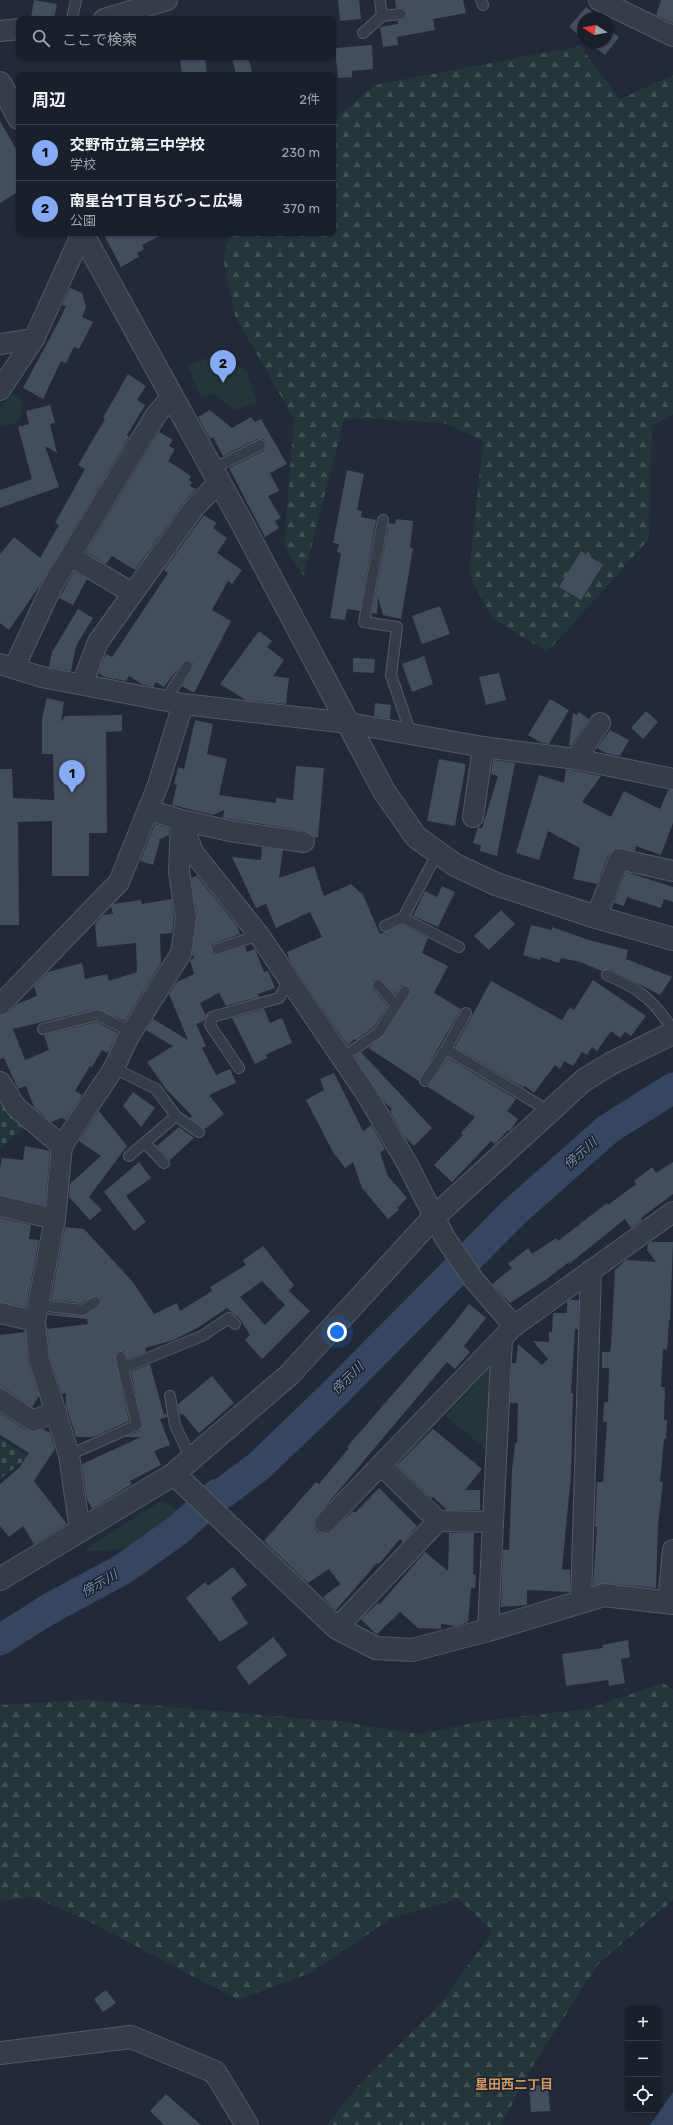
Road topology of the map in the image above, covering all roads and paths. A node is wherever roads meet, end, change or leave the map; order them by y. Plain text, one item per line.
1 (76, 0) edge
2 (167, 0) edge
3 (380, 0) edge
4 (599, 0) edge
5 (400, 14) dead end
6 (73, 16) edge
7 (114, 16) edge
8 (382, 16) junction
9 (16, 29) edge
10 (0, 31) edge
11 (362, 32) dead end
12 (673, 36) edge
13 (0, 83) edge
14 (16, 112) edge
15 (81, 236) edge
16 (84, 236) edge
17 (34, 339) junction
18 (0, 344) edge
19 (0, 390) edge
20 (172, 396) junction
21 (260, 445) dead end
22 (216, 475) junction
23 (383, 520) dead end
24 (70, 556) junction
25 (132, 593) junction
26 (7, 666) edge
27 (187, 666) dead end
28 (82, 684) junction
29 (174, 702) junction
30 (600, 723) dead end
31 (349, 724) junction
32 (411, 734) junction
33 (483, 747) junction
34 (576, 759) junction
35 (673, 779) edge
36 (149, 810) junction
37 (473, 817) dead end
38 (181, 820) junction
39 (304, 842) dead end
40 (438, 852) junction
41 (673, 871) edge
42 (596, 917) junction
43 (403, 918) junction
44 (385, 926) dead end
45 (259, 935) junction
46 (673, 939) edge
47 (459, 947) dead end
48 (216, 949) dead end
49 (607, 975) dead end
50 (289, 981) junction
51 (378, 985) dead end
52 (405, 992) dead end
53 (0, 1004) edge
54 (396, 1005) junction
55 (466, 1013) dead end
56 (43, 1029) dead end
57 (673, 1030) edge
58 (132, 1032) junction
59 (673, 1033) edge
60 (446, 1050) junction
61 (342, 1058) junction
62 (114, 1068) junction
63 (239, 1068) dead end
64 (425, 1081) dead end
65 (0, 1082) edge
66 (549, 1111) junction
67 (176, 1116) junction
68 (199, 1132) dead end
69 (145, 1143) junction
70 (62, 1146) junction
71 (129, 1156) dead end
72 (164, 1163) dead end
73 (0, 1206) edge
74 (673, 1212) edge
75 (433, 1218) junction
76 (55, 1219) junction
77 (591, 1270) junction
78 (95, 1302) dead end
79 (0, 1313) edge
80 (37, 1313) junction
81 (235, 1324) dead end
82 (508, 1332) junction
83 (121, 1357) dead end
84 (123, 1368) junction
85 (170, 1396) dead end
86 (0, 1399) edge
87 (56, 1411) junction
88 (69, 1455) junction
89 (191, 1459) junction
90 (381, 1465) junction
91 (174, 1474) junction
92 (438, 1521) junction
93 (493, 1522) junction
94 (325, 1524) dead end
95 (83, 1529) junction
96 (673, 1550) edge
97 (0, 1579) edge
98 (581, 1601) junction
99 (670, 1603) edge
100 (337, 1628) junction
101 (488, 1630) junction
102 (0, 2053) edge
103 (247, 2125) edge

1 - 6 lane
2 - 7 street
3 - 8 lane
4 - 12 street
5 - 8 lane
8 - 11 lane
9 - 10 street
13 - 14 street
15 - 17 street
16 - 20 street
17 - 18 street
17 - 19 street
20 - 22 street
20 - 24 street
21 - 22 lane
22 - 25 street
22 - 31 street
23 - 32 lane
24 - 25 street
24 - 26 street
25 - 28 street
26 - 28 street
27 - 29 lane
28 - 29 street
29 - 31 street
29 - 36 street
30 - 34 street
31 - 32 street
31 - 40 street
32 - 33 street
33 - 34 street
33 - 37 street
34 - 35 street
36 - 38 street
36 - 53 street
38 - 39 street
38 - 45 street
38 - 58 street
40 - 42 street
40 - 43 lane
41 - 42 street
42 - 46 street
43 - 44 lane
43 - 47 lane
45 - 48 lane
45 - 50 street
49 - 57 lane
50 - 61 street
50 - 63 lane
51 - 54 lane
52 - 54 lane
54 - 61 lane
55 - 60 lane
56 - 58 lane
58 - 62 street
59 - 66 street
60 - 64 lane
60 - 66 lane
61 - 75 street
62 - 67 lane
62 - 70 street
65 - 70 street
66 - 75 street
67 - 68 lane
67 - 69 lane
69 - 71 lane
69 - 72 lane
70 - 76 street
73 - 76 street
74 - 77 street
75 - 82 street
75 - 89 street
76 - 80 street
77 - 82 street
77 - 98 street
78 - 80 lane
79 - 80 street
80 - 87 street
81 - 84 lane
82 - 90 street
82 - 93 street
83 - 84 lane
84 - 88 lane
85 - 89 lane
86 - 87 street
87 - 88 street
88 - 95 street
89 - 91 street
90 - 92 street
90 - 94 street
91 - 95 street
91 - 100 street
92 - 93 street
92 - 100 street
93 - 101 street
95 - 97 street
96 - 99 street
98 - 99 street
98 - 101 street
100 - 101 street
102 - 103 street

